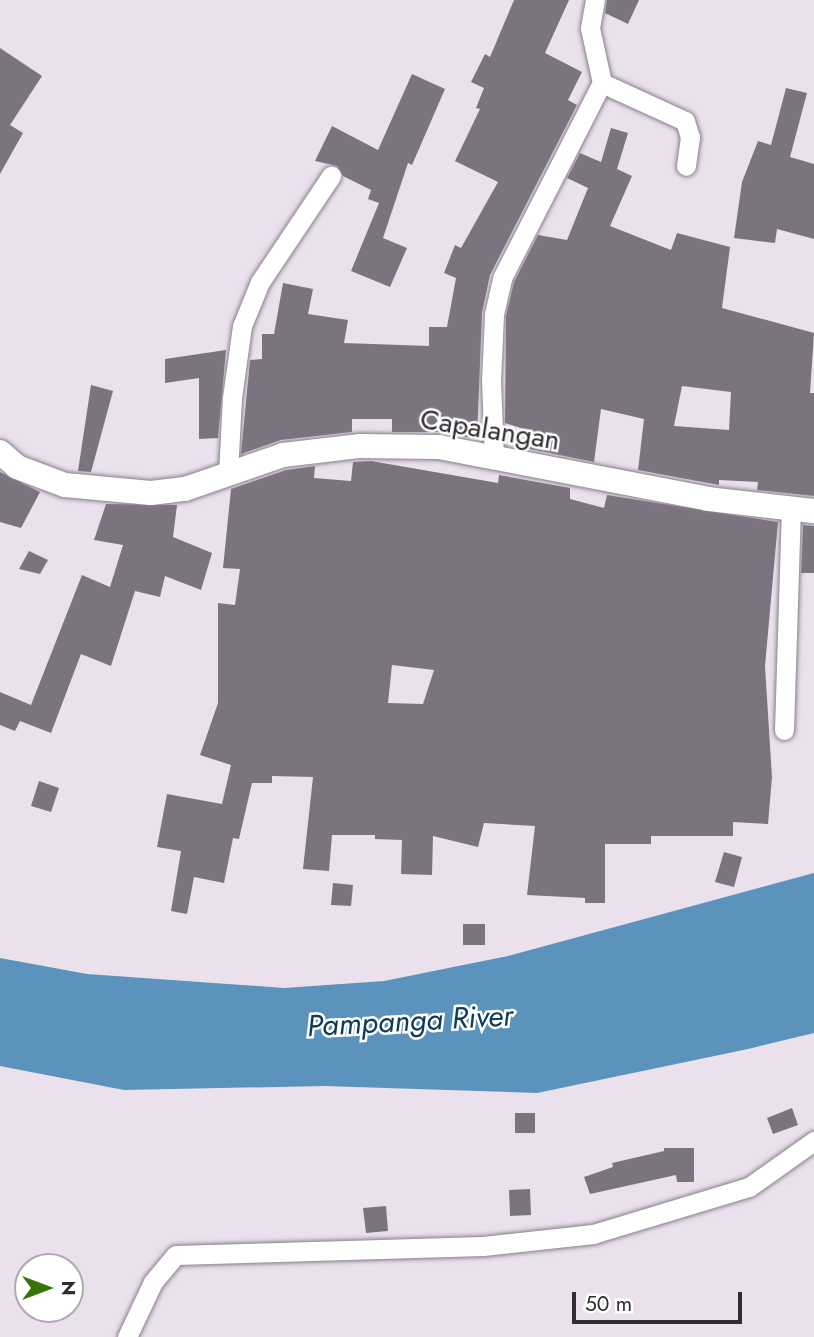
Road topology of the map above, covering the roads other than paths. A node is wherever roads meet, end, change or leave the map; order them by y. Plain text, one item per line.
1 (595, 0) edge
2 (602, 83) junction
3 (686, 166) dead end
4 (331, 176) dead end
5 (0, 452) edge
6 (494, 458) junction
7 (228, 474) junction
8 (803, 511) edge
9 (783, 730) dead end
10 (814, 1141) edge
11 (127, 1337) edge

1 - 2 street
2 - 3 street
2 - 6 street
4 - 7 street
5 - 7 street, Capalangan
6 - 7 street, Capalangan
6 - 8 street, Capalangan
8 - 9 street
10 - 11 street

